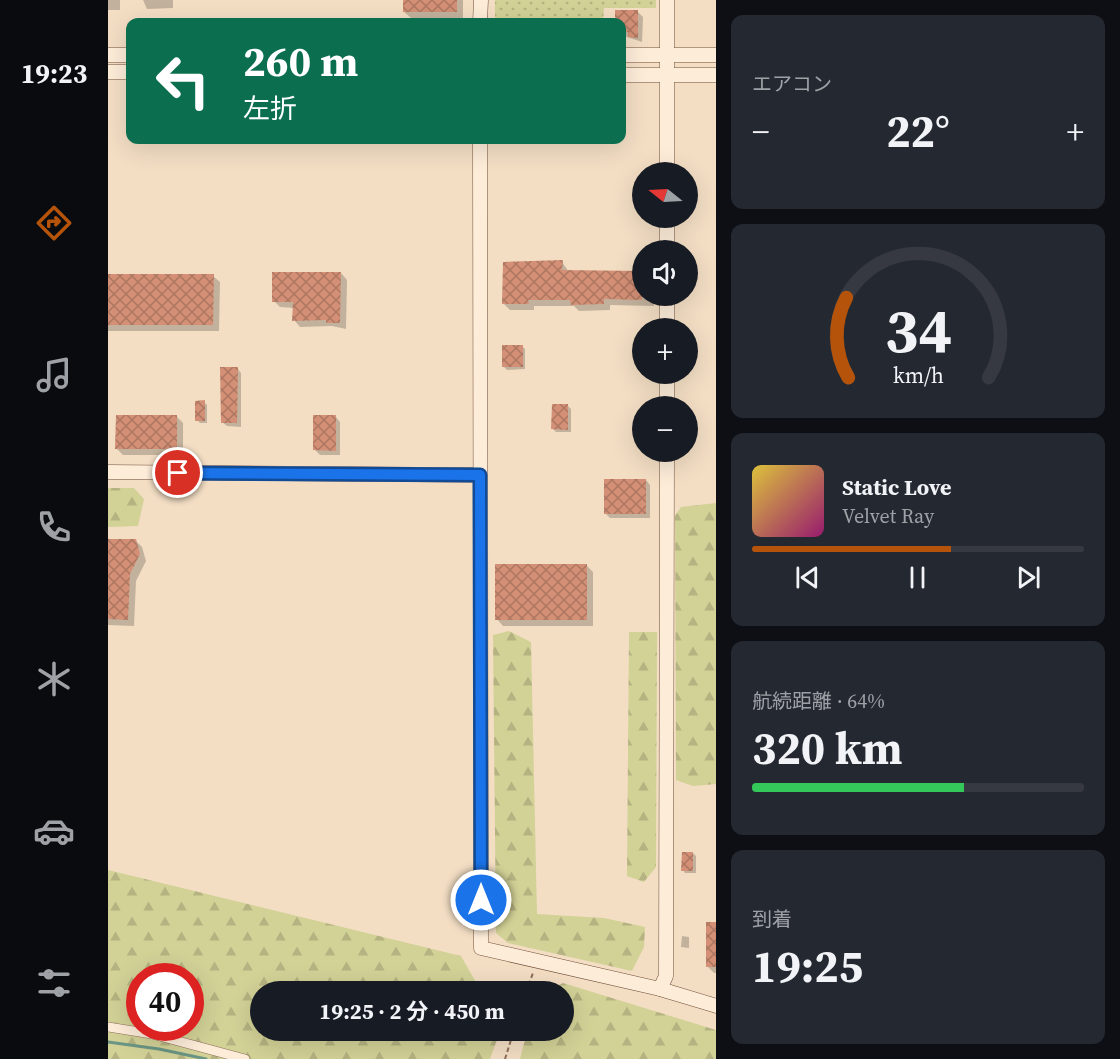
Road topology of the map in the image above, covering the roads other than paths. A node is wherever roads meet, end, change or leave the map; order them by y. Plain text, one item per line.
1 (480, 0) edge
2 (667, 0) edge
3 (480, 18) edge
4 (108, 55) edge
5 (126, 55) edge
6 (626, 55) edge
7 (667, 55) junction
8 (716, 55) edge
9 (108, 72) edge
10 (126, 72) edge
11 (667, 74) junction
12 (626, 75) edge
13 (716, 75) edge
14 (480, 144) edge
15 (667, 162) edge
16 (667, 462) edge
17 (108, 472) edge
18 (480, 475) junction
19 (660, 989) junction
20 (716, 1006) edge
21 (108, 1027) edge
22 (245, 1059) edge

1 - 3 street
2 - 7 street
4 - 5 street
6 - 7 street
7 - 8 street
7 - 11 street
9 - 10 street
11 - 12 street
11 - 13 street
11 - 15 street
14 - 18 street
16 - 19 street
17 - 18 street
18 - 19 street
19 - 20 street
21 - 22 street

